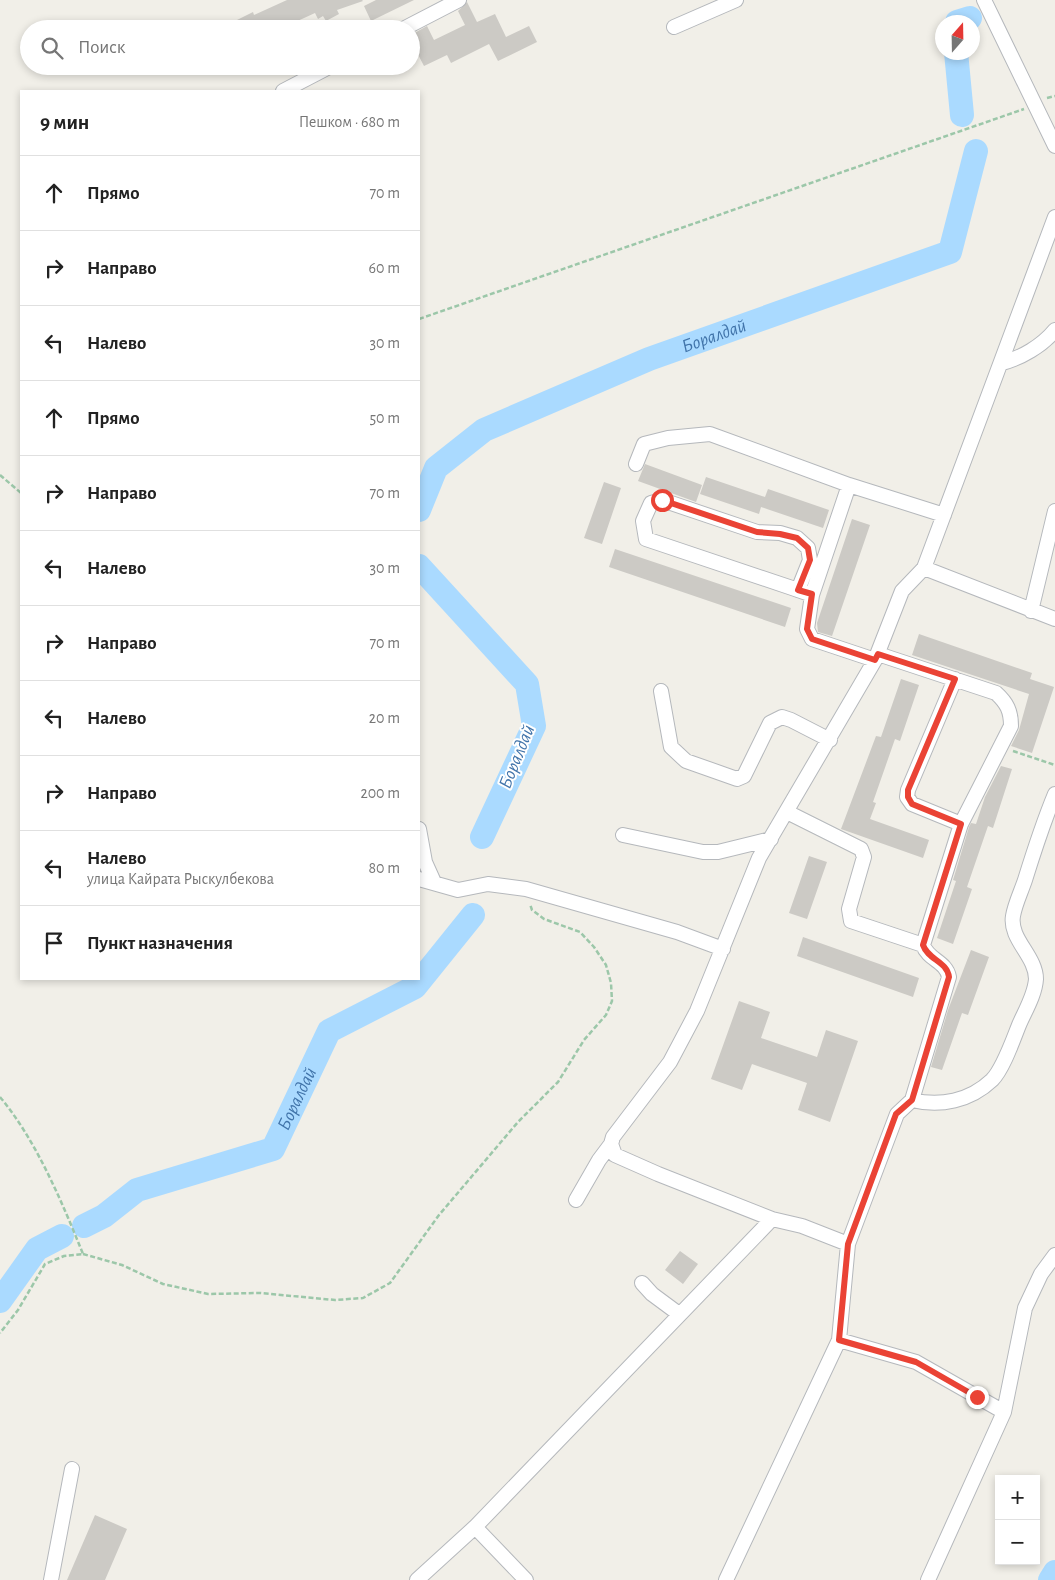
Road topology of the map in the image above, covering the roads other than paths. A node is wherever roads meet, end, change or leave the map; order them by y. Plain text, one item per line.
1 (459, 0) edge
2 (736, 0) edge
3 (984, 0) edge
4 (420, 20) edge
5 (674, 27) dead end
6 (314, 75) edge
7 (285, 90) edge
8 (1055, 146) edge
9 (1055, 217) edge
10 (1055, 330) edge
11 (1002, 364) junction
12 (636, 464) dead end
13 (849, 485) junction
14 (1055, 511) edge
15 (944, 515) junction
16 (924, 568) junction
17 (798, 590) junction
18 (812, 594) junction
19 (1031, 611) junction
20 (1055, 619) edge
21 (876, 657) junction
22 (955, 679) junction
23 (661, 691) dead end
24 (830, 740) junction
25 (1055, 794) edge
26 (787, 812) junction
27 (961, 824) junction
28 (420, 834) edge
29 (623, 835) dead end
30 (771, 838) junction
31 (420, 879) edge
32 (434, 882) junction
33 (923, 945) junction
34 (723, 949) junction
35 (912, 1100) junction
36 (611, 1144) junction
37 (576, 1200) dead end
38 (772, 1219) junction
39 (848, 1244) junction
40 (1055, 1256) edge
41 (642, 1283) dead end
42 (679, 1314) junction
43 (839, 1340) junction
44 (1004, 1412) junction
45 (72, 1469) dead end
46 (475, 1527) junction
47 (51, 1580) edge
48 (417, 1580) edge
49 (526, 1580) edge
50 (726, 1580) edge
51 (928, 1580) edge

1 - 4 street
2 - 5 street
3 - 8 street
6 - 7 street
9 - 11 street
10 - 11 street
11 - 15 street
12 - 13 street
13 - 15 street
13 - 18 street
14 - 19 street
15 - 16 street
16 - 19 street
16 - 21 street
17 - 17 street
17 - 18 street
18 - 21 street
19 - 20 street
21 - 22 street
21 - 24 street
22 - 27 street
22 - 27 street
23 - 24 street
24 - 26 street
25 - 35 street
26 - 30 street
26 - 33 street
27 - 33 street
28 - 32 street
29 - 30 street
30 - 34 street
31 - 32 street
32 - 34 street
33 - 35 street
34 - 36 street
35 - 39 street
36 - 37 street
36 - 38 street
38 - 39 street
38 - 42 street
39 - 43 street
40 - 44 street
41 - 42 street
42 - 46 street
43 - 44 street
43 - 50 street
44 - 51 street
45 - 47 street
46 - 48 street
46 - 49 street

